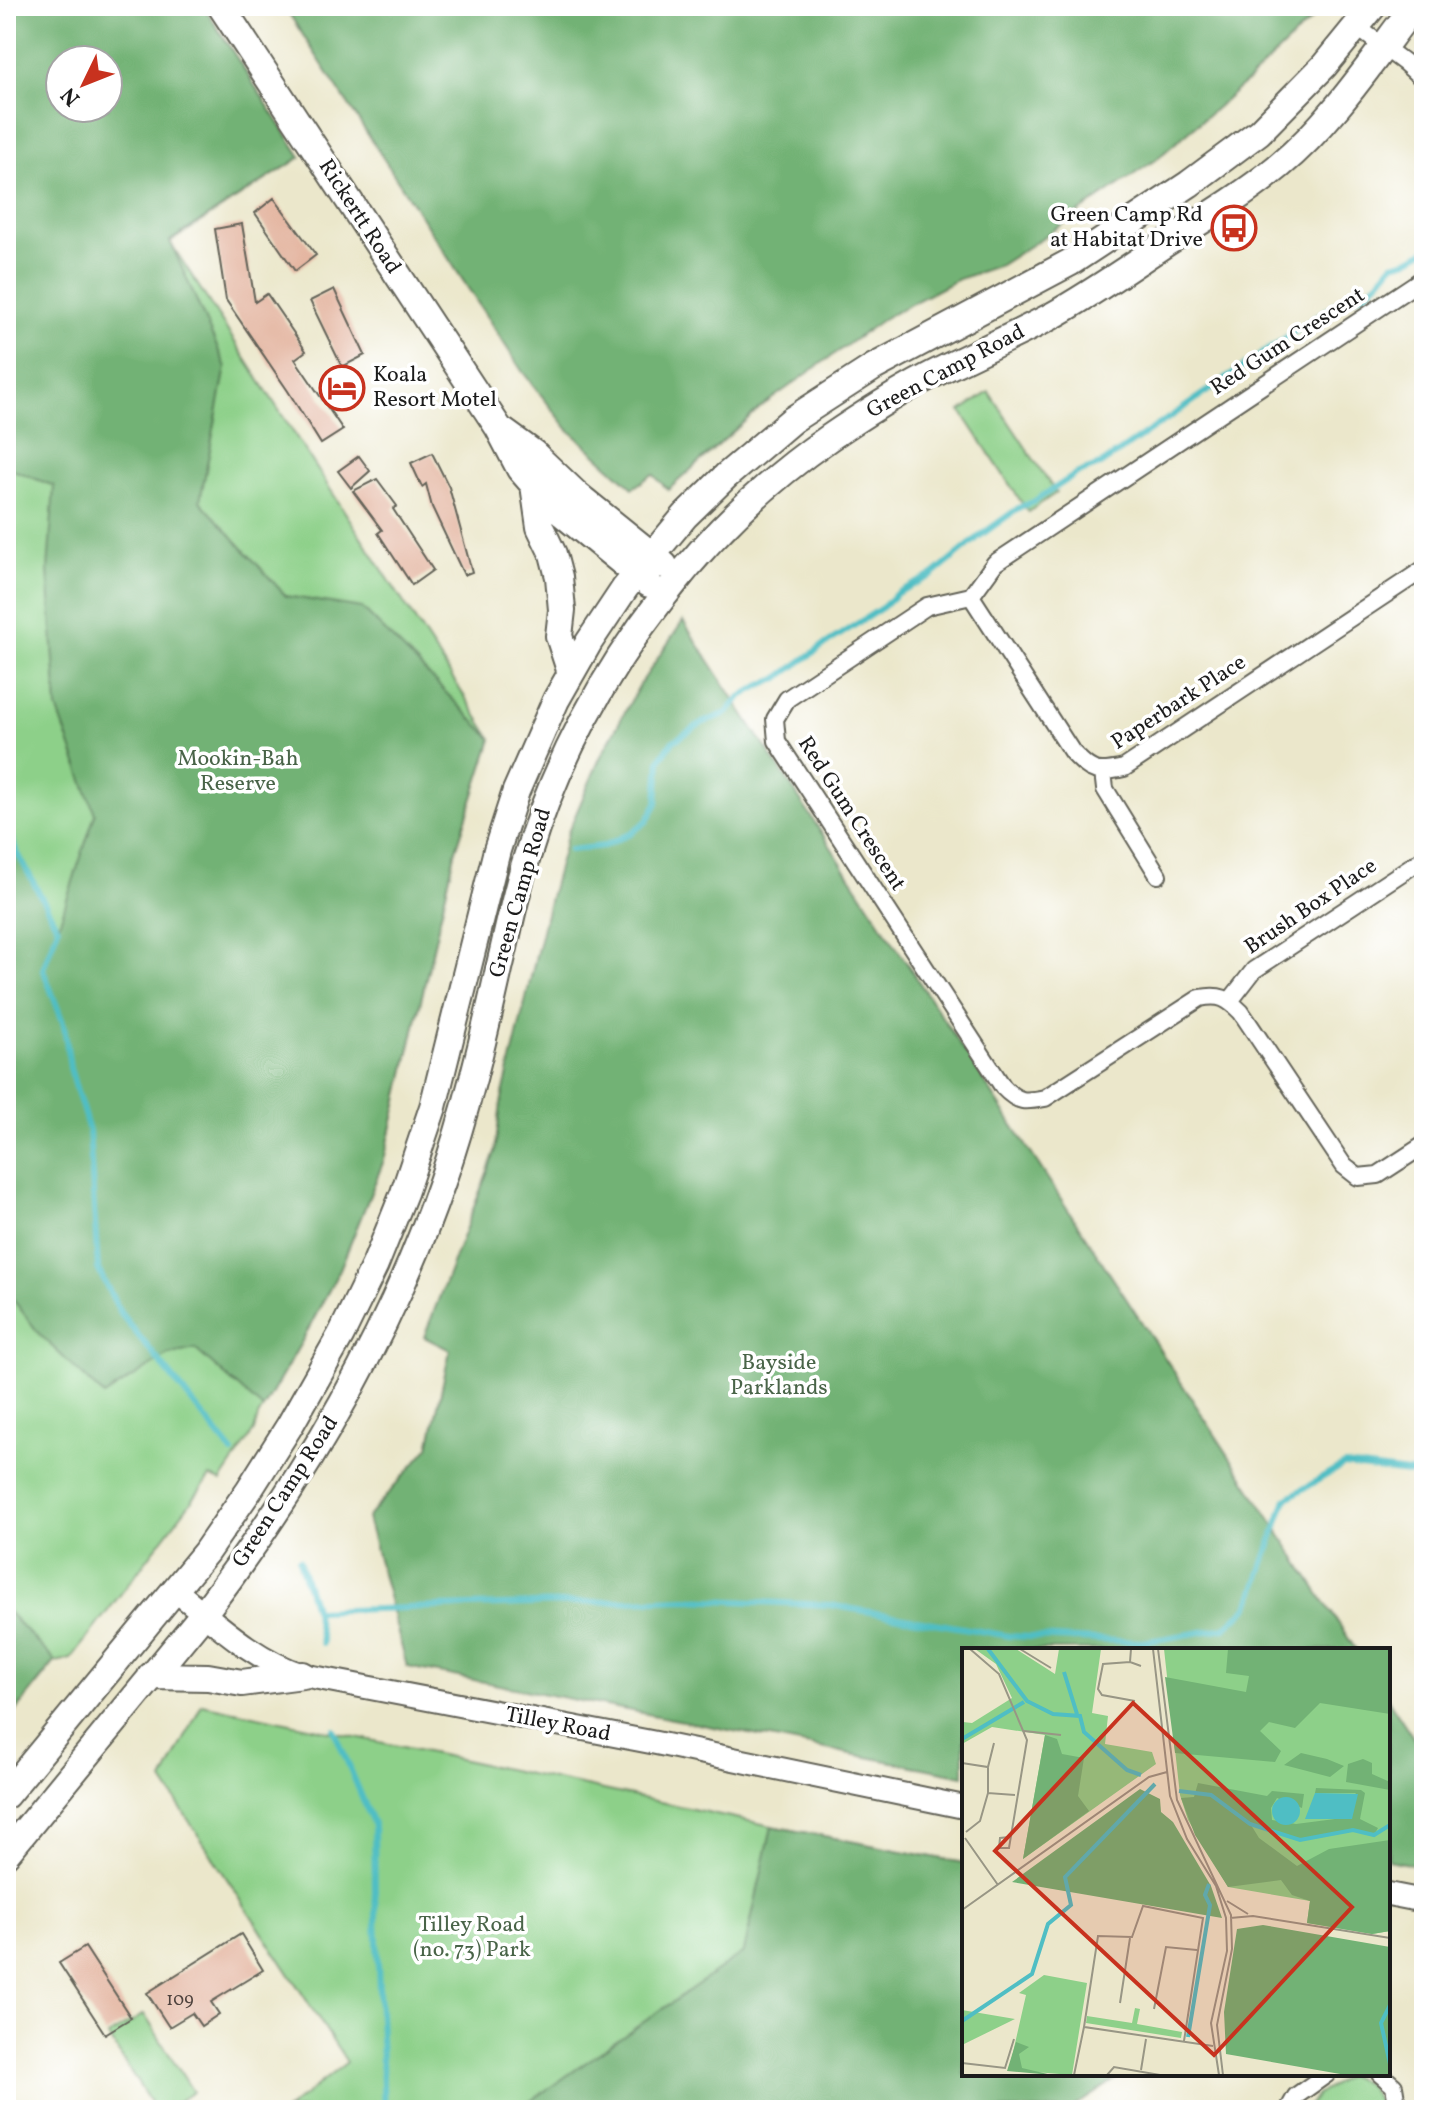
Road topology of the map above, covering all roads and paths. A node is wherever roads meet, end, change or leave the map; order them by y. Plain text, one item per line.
1 (221, 6) edge
2 (1414, 6) edge
3 (1365, 16) edge
4 (1383, 47) junction
5 (1424, 80) edge
6 (1424, 278) edge
7 (498, 427) junction
8 (534, 485) junction
9 (644, 564) junction
10 (1424, 569) edge
11 (672, 587) junction
12 (971, 596) junction
13 (571, 673) junction
14 (1103, 772) junction
15 (1424, 858) edge
16 (1158, 875) dead end
17 (1230, 1001) junction
18 (1424, 1145) edge
19 (175, 1590) junction
20 (204, 1613) junction
21 (303, 1675) junction
22 (151, 1676) junction
23 (6, 1795) edge
24 (962, 1807) edge
25 (6, 1854) edge
26 (1390, 1894) edge
27 (1424, 1901) edge
28 (1324, 2076) edge
29 (1382, 2076) edge
30 (1288, 2110) edge
31 (1398, 2110) edge

1 - 7 main road, Rickertt Road
2 - 4 main road, Green Camp Road
3 - 4 street
3 - 9 main road, Green Camp Road
4 - 5 street
4 - 11 main road, Green Camp Road
6 - 12 street, Red Gum Crescent
7 - 8 main road, Rickertt Road
7 - 9 main road, Rickertt Road
8 - 9 main road, Rickertt Road
8 - 13 main road
9 - 11 main road, Rickertt Road
9 - 13 main road, Green Camp Road
10 - 14 street, Paperbark Place
11 - 20 main road, Green Camp Road
12 - 14 street, Paperbark Place
12 - 17 street, Red Gum Crescent
13 - 19 main road, Green Camp Road
14 - 16 street
15 - 17 street, Brush Box Place
17 - 18 street
19 - 20 main road, Tilley Road
19 - 23 main road, Green Camp Road
20 - 21 main road, Tilley Road
20 - 22 main road, Green Camp Road
21 - 22 main road
21 - 24 main road, Tilley Road
22 - 25 main road, Green Camp Road
26 - 27 main road
28 - 30 street
29 - 31 street

